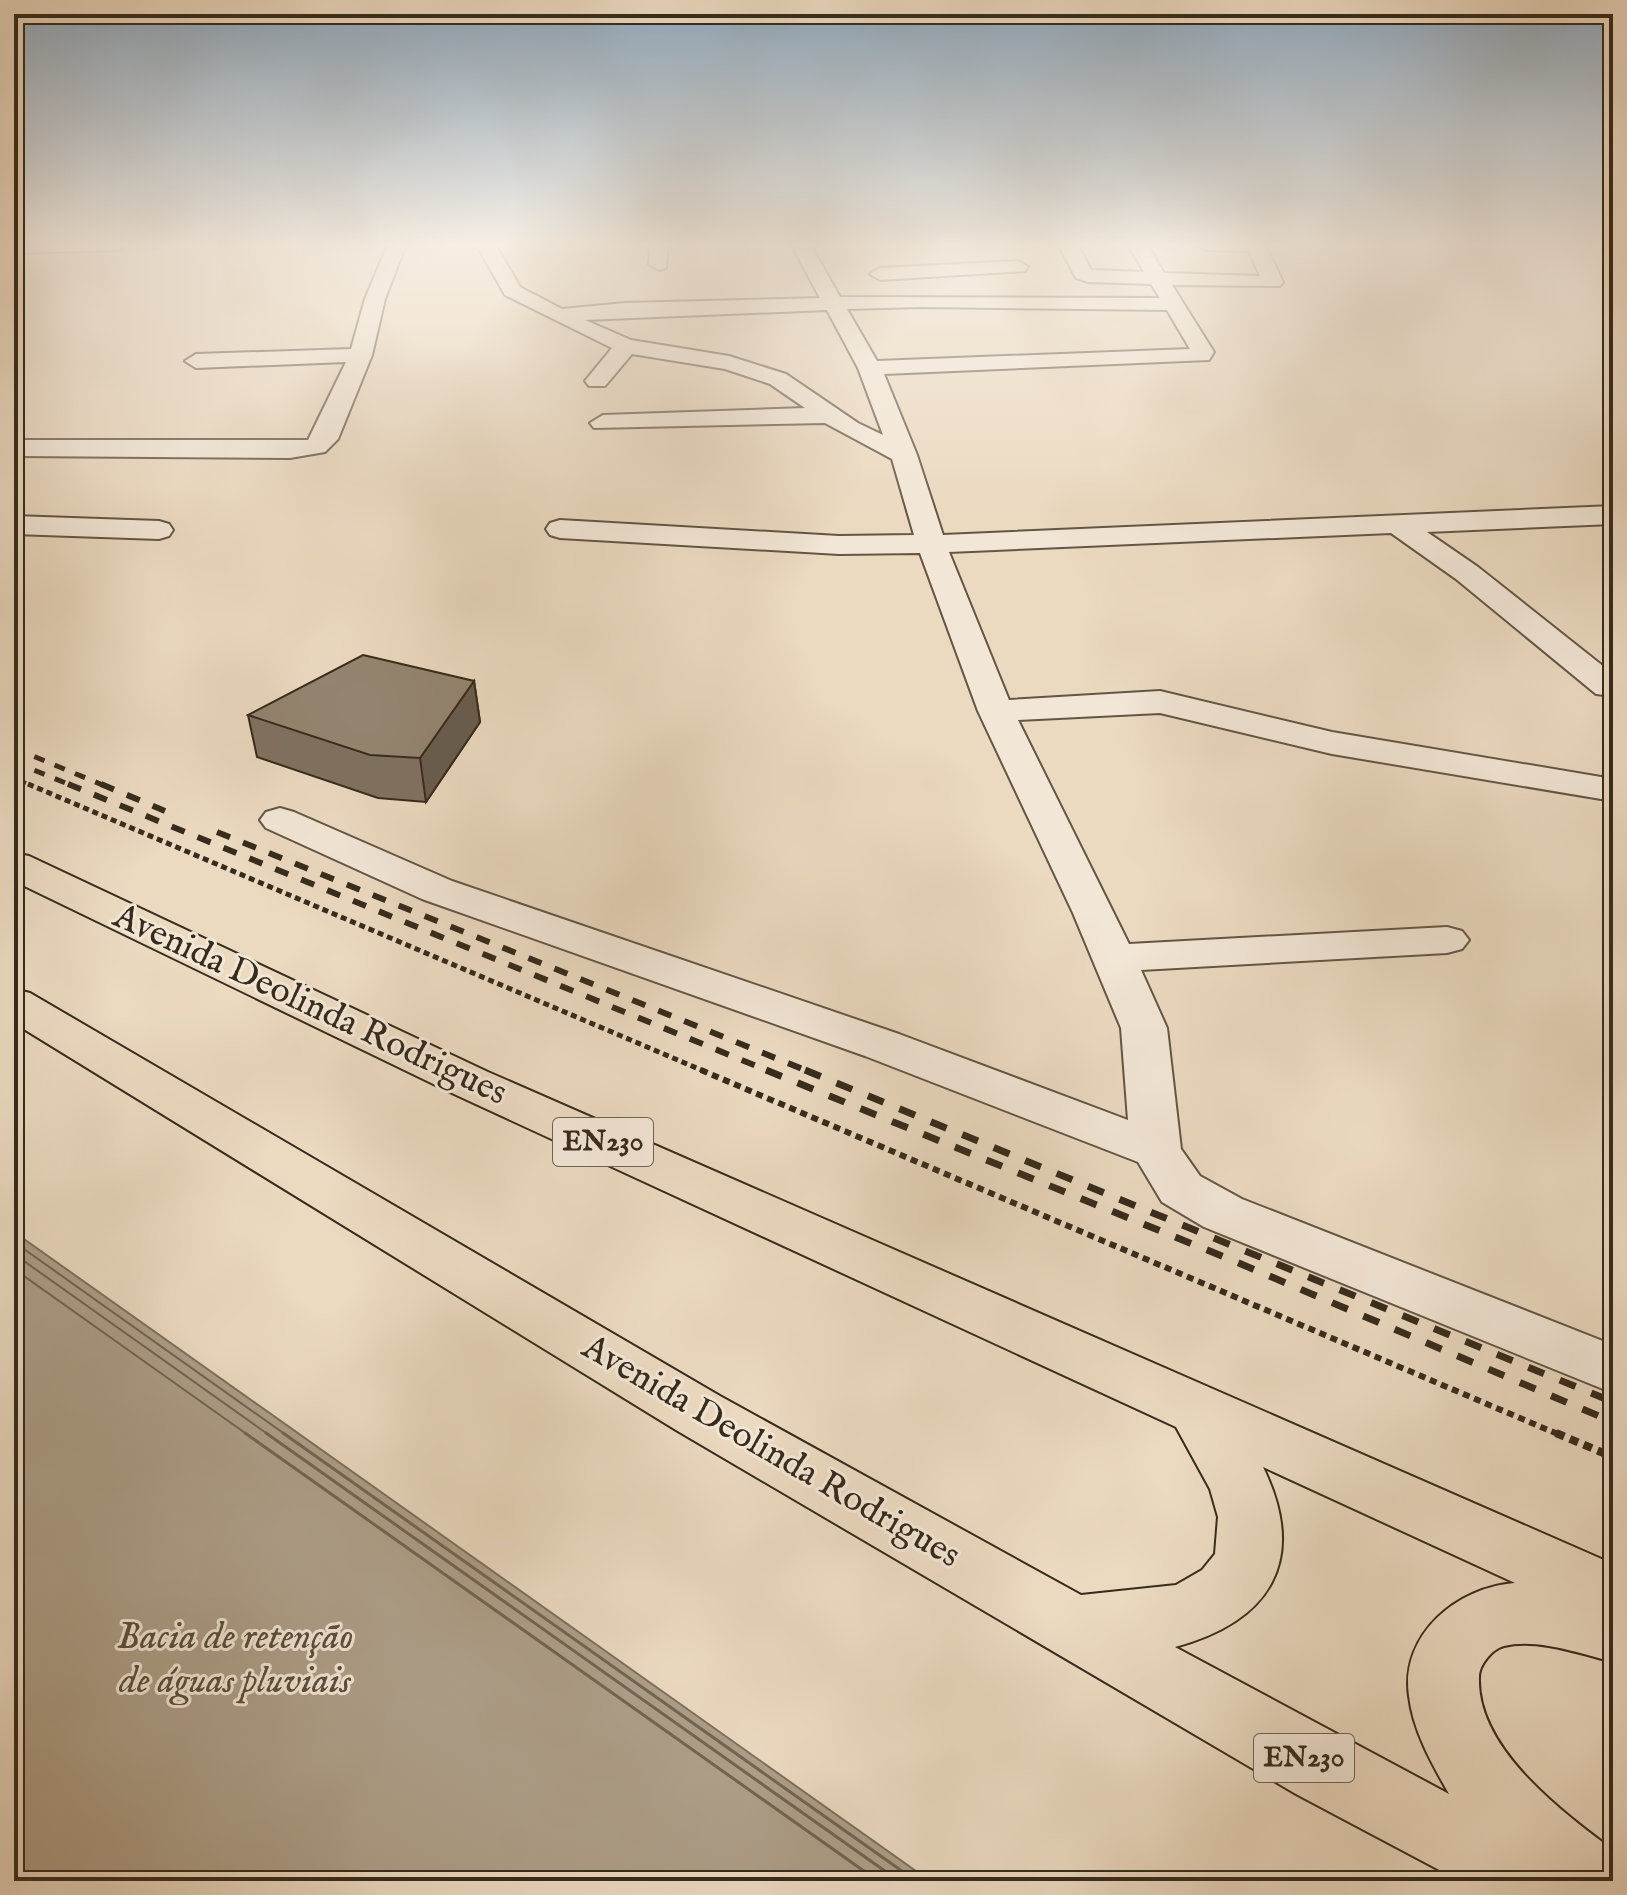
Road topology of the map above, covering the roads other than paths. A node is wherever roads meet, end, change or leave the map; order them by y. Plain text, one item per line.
1 (367, 332) edge
2 (596, 332) edge
3 (857, 332) edge
4 (1189, 332) edge
5 (626, 346) junction
6 (361, 355) junction
7 (196, 361) dead end
8 (870, 368) junction
9 (597, 381) dead end
10 (828, 415) junction
11 (603, 423) dead end
12 (14, 448) edge
13 (904, 455) junction
14 (1613, 515) edge
15 (14, 525) edge
16 (1398, 525) junction
17 (560, 529) dead end
18 (159, 530) dead end
19 (931, 544) junction
20 (1608, 687) dead end
21 (996, 711) junction
22 (1613, 790) edge
23 (280, 820) dead end
24 (14, 865) edge
25 (1447, 940) dead end
26 (1114, 958) junction
27 (14, 1003) edge
28 (1156, 1150) junction
29 (1613, 1370) edge
30 (1197, 1409) junction
31 (1613, 1596) edge
32 (1073, 1627) junction
33 (1613, 1630) edge
34 (1513, 1875) edge
35 (1591, 1881) edge

1 - 6 street
2 - 5 street
3 - 8 street
4 - 8 street
5 - 9 street
5 - 10 street
6 - 7 street
6 - 12 street
8 - 13 street
10 - 11 street
10 - 13 street
13 - 19 street
14 - 16 street
15 - 18 street
16 - 19 street
16 - 20 street
17 - 19 street
19 - 21 street
21 - 22 street
21 - 26 street
23 - 28 street
24 - 30 highway, Avenida Deolinda Rodrigues / EN230
25 - 26 street
26 - 28 street
27 - 32 highway, Avenida Deolinda Rodrigues / EN230
28 - 29 street
30 - 31 highway, Avenida Deolinda Rodrigues / EN230
30 - 32 highway
32 - 34 highway, Avenida Deolinda Rodrigues / EN230
33 - 35 highway

